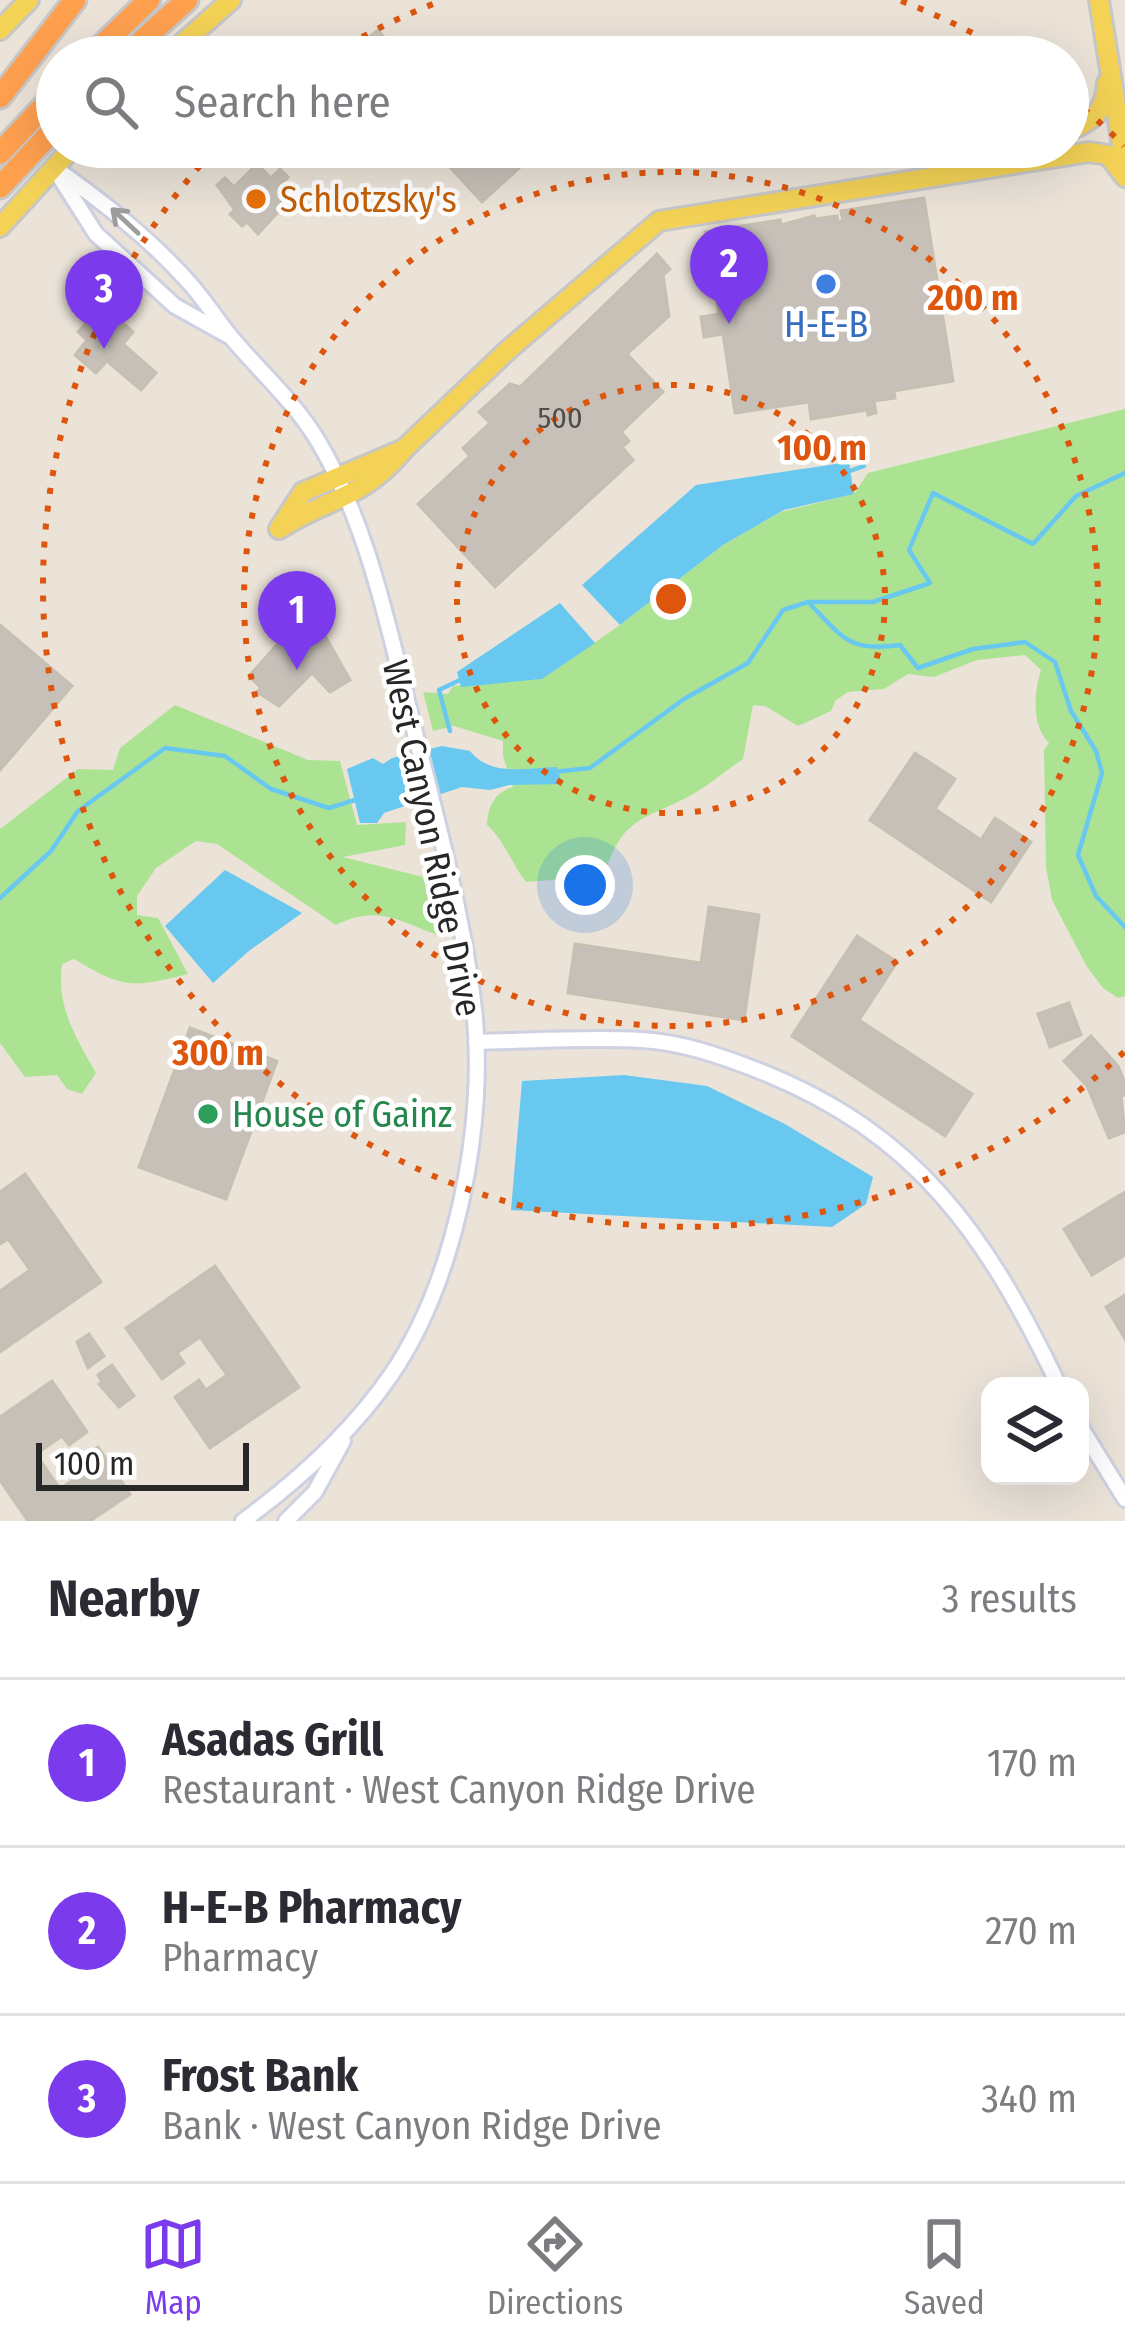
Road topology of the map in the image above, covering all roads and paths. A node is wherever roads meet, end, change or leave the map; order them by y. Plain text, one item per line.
1 (29, 0) edge
2 (75, 0) edge
3 (149, 0) edge
4 (187, 0) edge
5 (231, 0) edge
6 (1099, 0) edge
7 (0, 30) edge
8 (47, 36) edge
9 (112, 36) edge
10 (147, 36) edge
11 (191, 36) edge
12 (36, 50) edge
13 (1110, 65) junction
14 (0, 97) edge
15 (1125, 100) edge
16 (36, 114) edge
17 (1089, 122) edge
18 (1089, 134) edge
19 (1122, 136) edge
20 (36, 148) edge
21 (1089, 152) edge
22 (0, 153) edge
23 (1125, 164) edge
24 (55, 168) junction
25 (990, 168) edge
26 (1125, 177) edge
27 (0, 187) edge
28 (0, 227) edge
29 (232, 338) junction
30 (404, 448) junction
31 (336, 475) junction
32 (347, 499) junction
33 (476, 1042) junction
34 (1055, 1377) edge
35 (351, 1426) junction
36 (1089, 1440) edge
37 (1125, 1498) edge
38 (243, 1521) edge
39 (286, 1521) edge

1 - 7 main road
2 - 8 highway
3 - 9 highway
4 - 10 highway
5 - 11 main road
6 - 13 main road
12 - 14 highway
13 - 15 main road
13 - 17 main road
13 - 19 main road
16 - 22 highway
18 - 19 main road
19 - 23 main road
20 - 27 highway
21 - 26 main road
24 - 28 main road
29 -> 24 street, West Canyon Ridge Drive
24 - 29 street, West Canyon Ridge Drive
25 - 30 main road
29 - 31 street, West Canyon Ridge Drive
30 - 31 main road
30 - 32 main road
31 - 32 street, West Canyon Ridge Drive
31 - 32 main road
32 - 33 street, West Canyon Ridge Drive
33 - 34 street
33 - 35 street, West Canyon Ridge Drive
35 - 38 street, West Canyon Ridge Drive
35 - 39 street, West Canyon Ridge Drive
36 - 37 street

